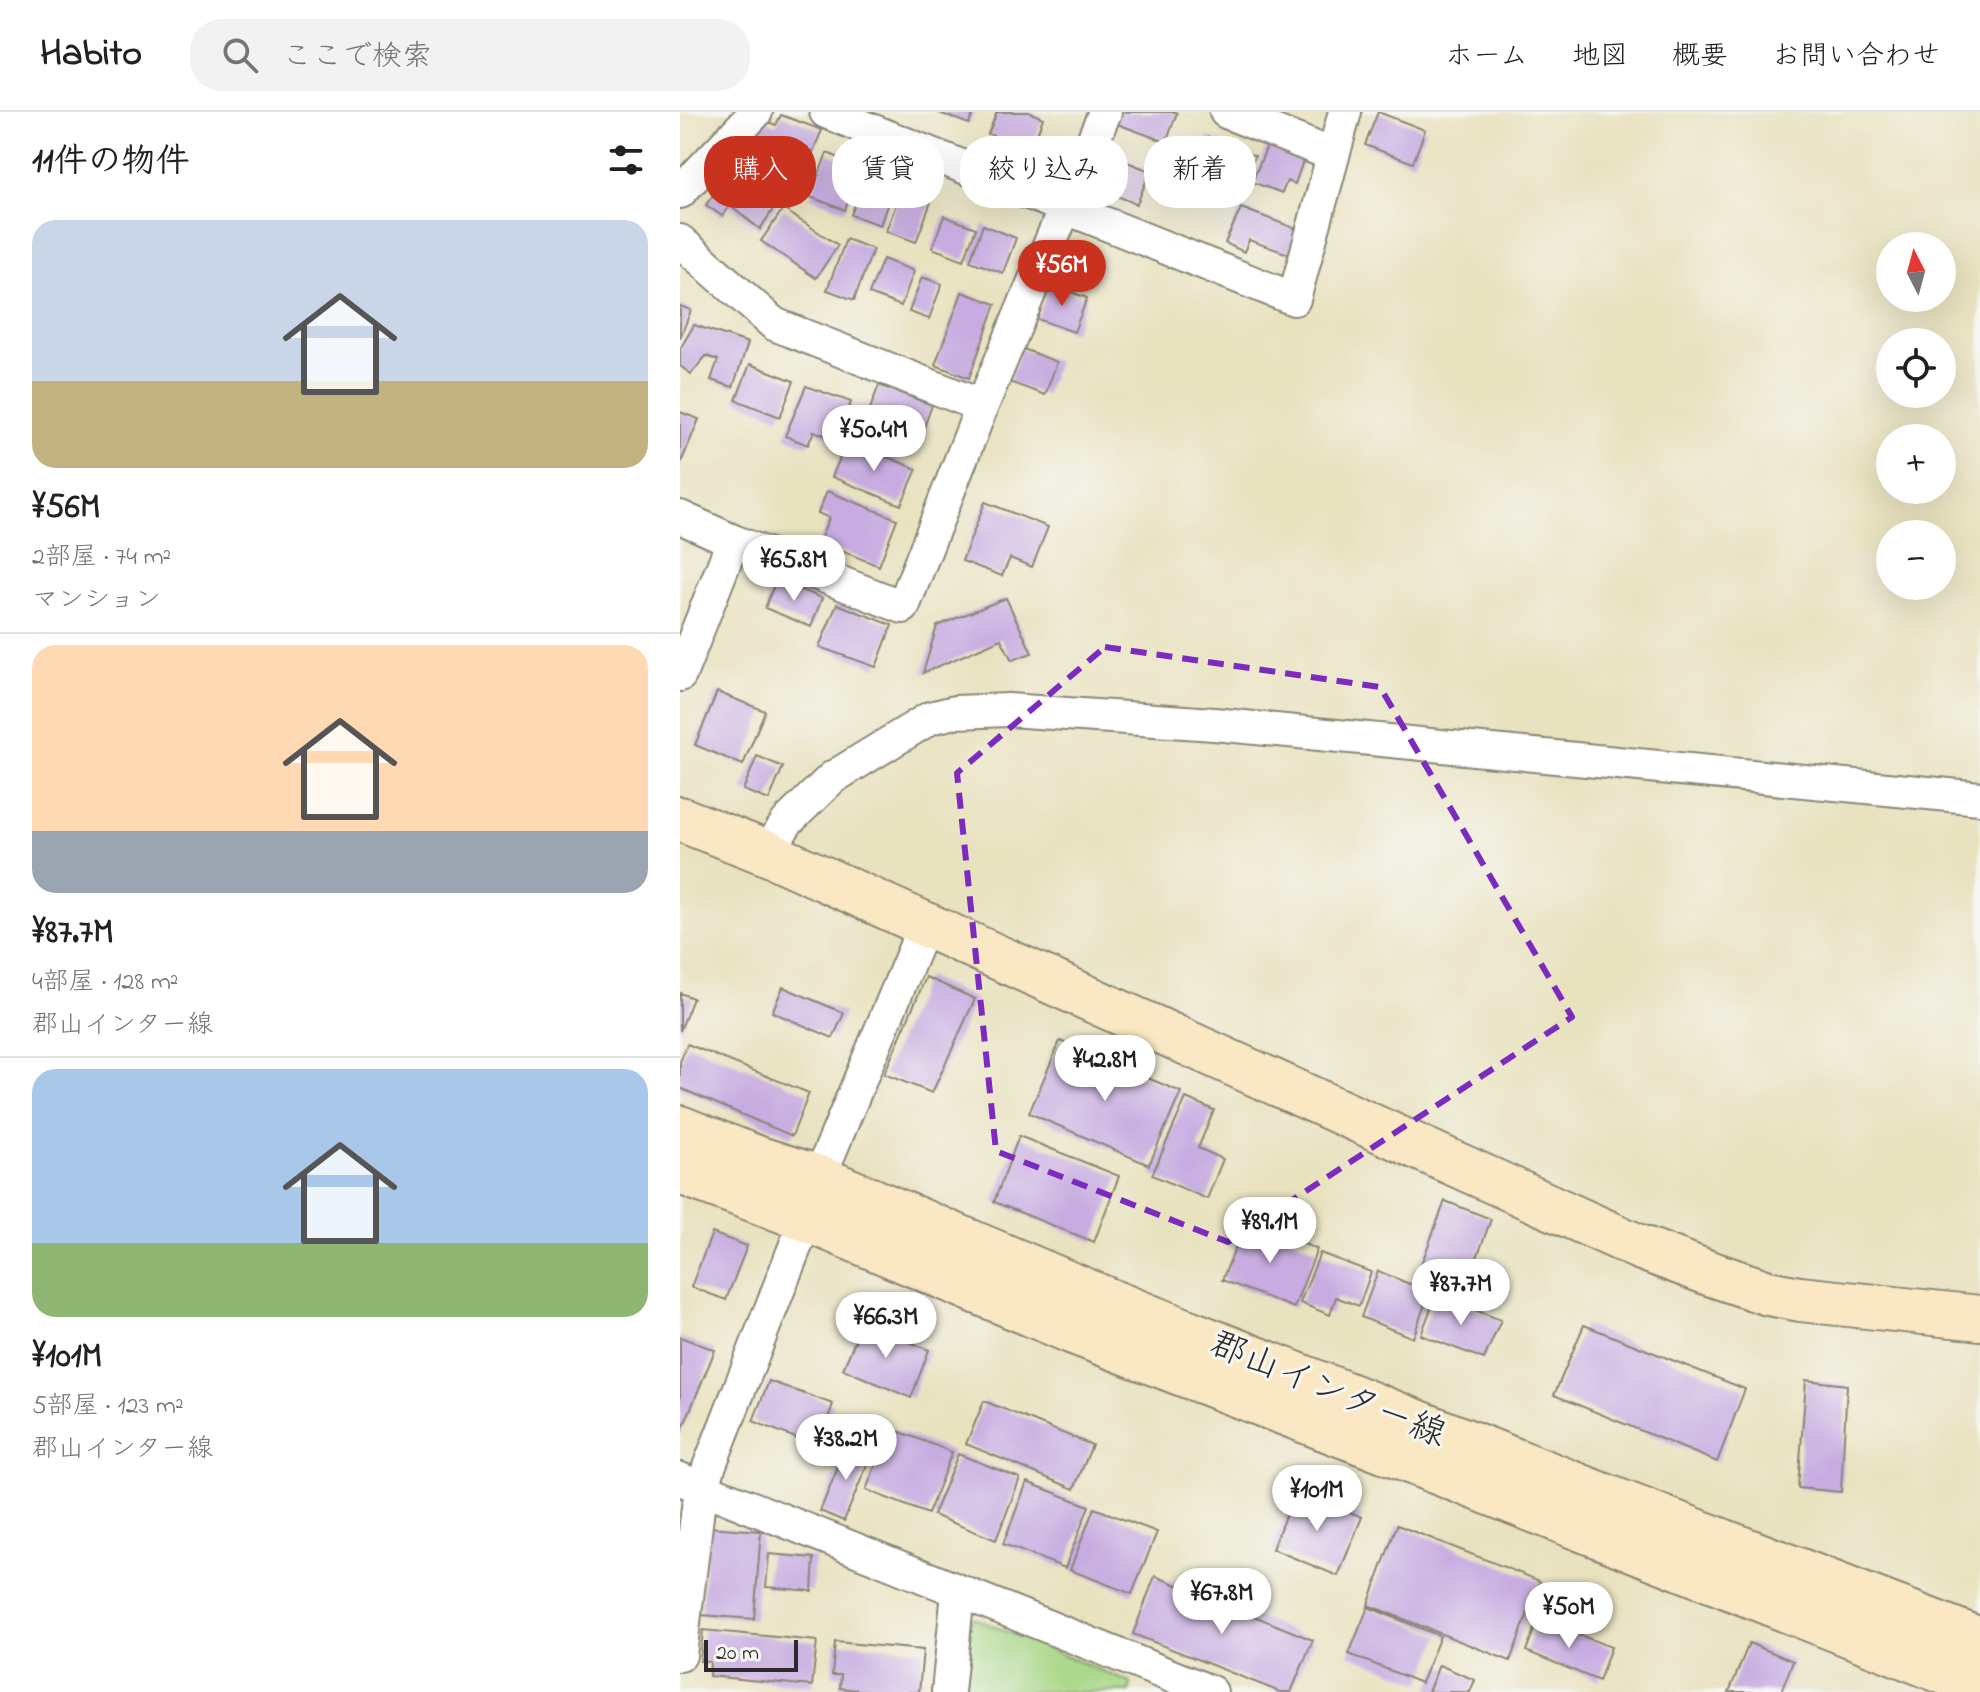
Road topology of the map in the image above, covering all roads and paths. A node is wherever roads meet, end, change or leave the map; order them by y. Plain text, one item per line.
1 (756, 112) edge
2 (826, 112) edge
3 (1105, 112) edge
4 (1226, 112) edge
5 (1345, 112) edge
6 (1095, 136) edge
7 (1333, 155) junction
8 (960, 166) edge
9 (680, 192) edge
10 (1065, 208) joint
11 (680, 241) edge
12 (982, 406) junction
13 (680, 517) edge
14 (733, 541) junction
15 (680, 675) edge
16 (1980, 798) edge
17 (680, 819) edge
18 (767, 853) junction
19 (925, 924) junction
20 (680, 1128) edge
21 (680, 1172) edge
22 (812, 1199) junction
23 (1980, 1318) edge
24 (692, 1484) edge
25 (958, 1592) junction
26 (1980, 1640) edge
27 (680, 1655) edge
28 (1979, 1678) edge
29 (1151, 1681) edge
30 (948, 1692) edge
31 (1211, 1692) edge

1 - 9 street
2 - 8 street
3 - 6 street
4 - 7 street
5 - 7 street
7 - 10 street
10 - 12 street
11 - 12 street
12 - 14 street
13 - 14 street
14 - 15 street
16 - 18 street
17 - 18 street
18 - 19 street
19 - 22 street
19 - 23 street
20 - 22 street, 郡山インター線
21 - 22 street
22 - 24 street
22 - 26 street, 郡山インター線
22 - 28 street
24 - 25 street
24 - 27 street
25 - 29 street
25 - 30 street
29 - 31 street

